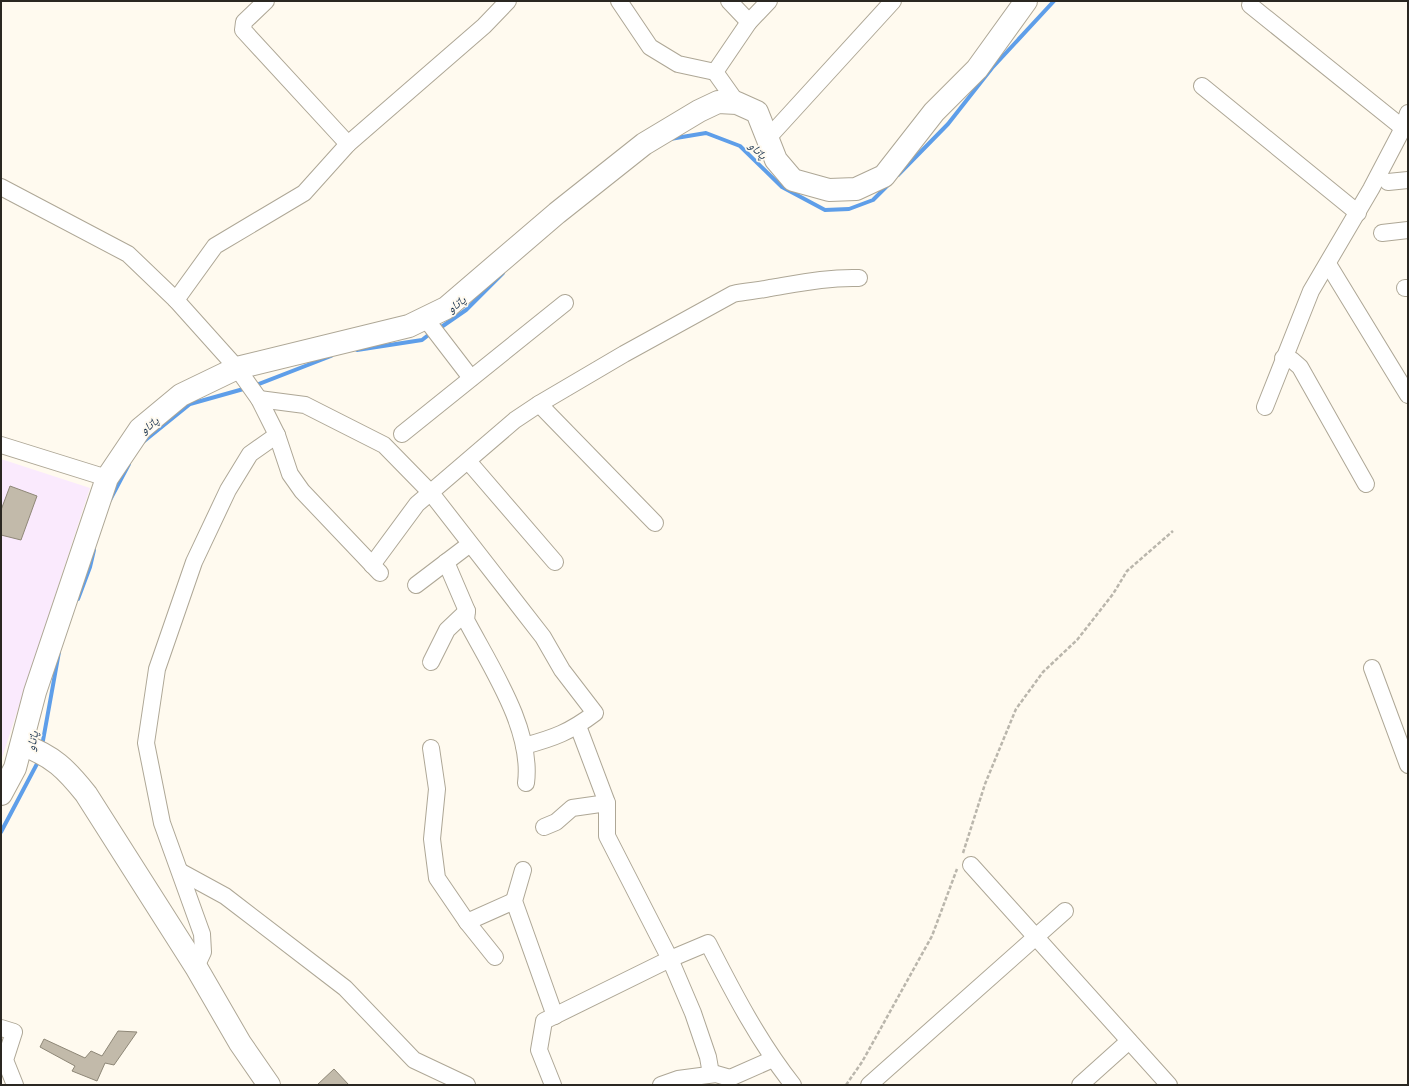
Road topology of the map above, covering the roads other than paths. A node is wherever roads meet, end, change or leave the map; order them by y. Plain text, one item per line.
1 (266, 1) edge
2 (508, 1) edge
3 (619, 1) edge
4 (729, 1) edge
5 (769, 1) edge
6 (893, 1) edge
7 (1018, 4) edge
8 (1250, 5) dead end
9 (749, 22) junction
10 (715, 72) junction
11 (1202, 86) dead end
12 (737, 103) junction
13 (1405, 121) edge
14 (767, 139) junction
15 (348, 144) junction
16 (1408, 180) edge
17 (1388, 182) dead end
18 (1, 186) edge
19 (1358, 213) junction
20 (1408, 230) edge
21 (1382, 233) dead end
22 (1328, 264) junction
23 (859, 278) dead end
24 (176, 300) junction
25 (565, 303) dead end
26 (425, 318) junction
27 (1283, 358) junction
28 (237, 368) junction
29 (471, 378) junction
30 (1408, 395) edge
31 (259, 399) junction
32 (539, 404) junction
33 (1265, 407) dead end
34 (402, 434) dead end
35 (277, 435) junction
36 (1, 445) edge
37 (468, 461) junction
38 (106, 478) junction
39 (1366, 484) dead end
40 (431, 493) junction
41 (655, 523) dead end
42 (470, 544) junction
43 (446, 562) junction
44 (555, 562) dead end
45 (416, 585) dead end
46 (467, 611) junction
47 (431, 662) dead end
48 (1372, 668) dead end
49 (578, 726) junction
50 (524, 746) junction
51 (431, 748) dead end
52 (37, 751) junction
53 (1408, 765) edge
54 (526, 783) dead end
55 (1, 794) edge
56 (607, 803) junction
57 (544, 827) dead end
58 (964, 863) road end
59 (523, 870) dead end
60 (181, 872) junction
61 (514, 901) junction
62 (1065, 912) dead end
63 (467, 922) junction
64 (1036, 937) junction
65 (495, 957) dead end
66 (670, 959) junction
67 (196, 966) junction
68 (555, 1016) junction
69 (1, 1028) edge
70 (1129, 1041) junction
71 (773, 1059) junction
72 (711, 1074) junction
73 (15, 1085) edge
74 (269, 1085) edge
75 (467, 1085) edge
76 (553, 1085) edge
77 (661, 1085) edge
78 (793, 1085) edge
79 (869, 1085) edge
80 (1080, 1085) edge
81 (1169, 1085) edge

1 - 15 street
2 - 15 street
3 - 10 street
4 - 9 street
5 - 9 street
6 - 14 street
7 - 14 street
8 - 13 street
9 - 10 street
10 - 12 street
11 - 19 street
12 - 14 street
12 - 26 street
13 - 19 street
15 - 24 street
16 - 17 street
18 - 24 street
19 - 22 street
20 - 21 street
22 - 27 street
22 - 30 street
23 - 32 street
24 - 28 street
25 - 29 street
26 - 28 street
26 - 29 street
27 - 33 street
27 - 39 street
28 - 31 street
28 - 38 street
29 - 34 street
31 - 35 street
31 - 40 street
32 - 37 street
32 - 41 street
35 - 40 street
35 - 60 street
36 - 38 street
37 - 40 street
37 - 44 street
38 - 52 street
40 - 42 street
42 - 43 street
42 - 49 street
43 - 45 street
43 - 46 street
46 - 47 street
46 - 50 street
48 - 53 street
49 - 50 street
49 - 56 street
50 - 54 street
51 - 63 street
52 - 55 street
52 - 67 street
56 - 57 street
56 - 66 street
58 - 64 street
59 - 61 street
60 - 67 street
60 - 75 street
61 - 63 street
61 - 68 street
62 - 64 street
63 - 65 street
64 - 70 street
64 - 79 street
66 - 68 street
66 - 71 street
66 - 72 street
67 - 74 street
68 - 76 street
69 - 73 street
70 - 80 street
70 - 81 street
71 - 72 street
71 - 78 street
72 - 77 street

